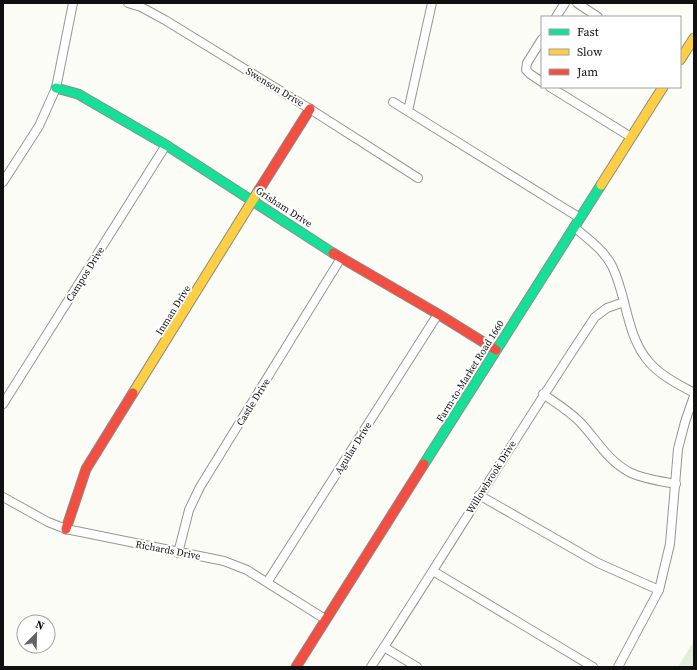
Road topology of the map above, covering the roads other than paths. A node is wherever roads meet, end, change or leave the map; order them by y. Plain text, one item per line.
1 (73, 3) edge
2 (128, 3) edge
3 (432, 3) edge
4 (565, 3) edge
5 (577, 3) edge
6 (557, 16) edge
7 (596, 16) edge
8 (694, 38) edge
9 (541, 41) edge
10 (681, 58) edge
11 (541, 81) edge
12 (56, 88) junction
13 (552, 88) edge
14 (662, 88) edge
15 (393, 102) dead end
16 (310, 109) junction
17 (408, 111) junction
18 (631, 137) junction
19 (166, 145) junction
20 (418, 178) dead end
21 (3, 182) edge
22 (254, 200) junction
23 (580, 218) junction
24 (574, 227) junction
25 (341, 258) junction
26 (624, 302) junction
27 (438, 314) junction
28 (496, 350) junction
29 (694, 393) edge
30 (543, 394) junction
31 (694, 396) edge
32 (3, 404) edge
33 (676, 484) junction
34 (479, 495) junction
35 (3, 497) edge
36 (66, 529) junction
37 (178, 553) junction
38 (433, 571) junction
39 (268, 582) junction
40 (659, 590) junction
41 (325, 619) junction
42 (384, 647) junction
43 (296, 667) edge
44 (371, 667) edge
45 (417, 667) edge
46 (593, 667) edge
47 (618, 667) edge

1 - 12 street
2 - 16 street, Swenson Drive
3 - 17 street
4 - 6 street
5 - 7 street
8 - 10 street
9 - 11 street
12 - 19 street, Grisham Drive
12 - 21 street
13 - 18 street
14 - 18 street, Farm-to-Market Road 1660
15 - 17 street
16 - 20 street, Swenson Drive
16 - 22 street, Inman Drive
17 - 23 street
18 - 23 street, Farm-to-Market Road 1660
19 - 22 street, Grisham Drive
19 - 32 street, Campos Drive
22 - 25 street, Grisham Drive
22 - 36 street, Inman Drive
23 - 24 street, Farm-to-Market Road 1660
24 - 26 street
24 - 28 street, Farm-to-Market Road 1660
25 - 27 street, Grisham Drive
25 - 37 street, Castle Drive
26 - 29 street
26 - 30 street, Willowbrook Drive
27 - 28 street, Grisham Drive
27 - 39 street, Aguilar Drive
28 - 41 street, Farm-to-Market Road 1660
30 - 33 street
30 - 34 street, Willowbrook Drive
31 - 33 street
33 - 40 street
34 - 38 street, Willowbrook Drive
34 - 40 street
35 - 36 street, Richards Drive
36 - 37 street, Richards Drive
37 - 39 street, Richards Drive
38 - 42 street, Willowbrook Drive
38 - 46 street
39 - 41 street, Richards Drive
40 - 47 street
41 - 43 street, Farm-to-Market Road 1660
42 - 44 street, Willowbrook Drive
42 - 45 street

